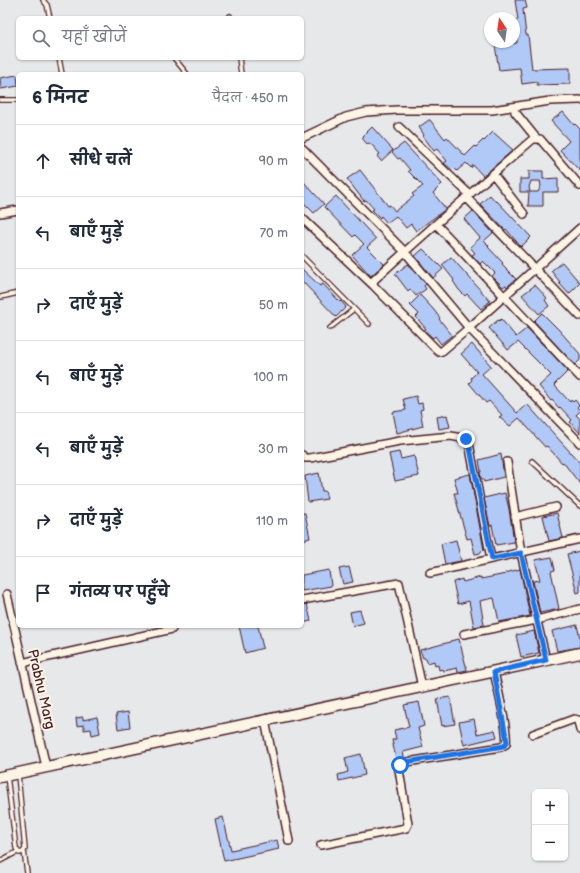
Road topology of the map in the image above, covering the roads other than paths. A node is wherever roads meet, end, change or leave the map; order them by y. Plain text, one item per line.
1 (43, 0) edge
2 (50, 16) edge
3 (59, 60) edge
4 (176, 60) edge
5 (239, 60) edge
6 (62, 72) edge
7 (185, 72) edge
8 (241, 72) edge
9 (0, 100) edge
10 (16, 100) edge
11 (580, 100) edge
12 (515, 112) dead end
13 (399, 127) dead end
14 (304, 137) edge
15 (536, 138) junction
16 (304, 150) edge
17 (493, 174) junction
18 (580, 186) edge
19 (468, 196) junction
20 (16, 210) edge
21 (0, 213) edge
22 (524, 214) dead end
23 (304, 220) edge
24 (436, 224) junction
25 (580, 228) edge
26 (404, 252) junction
27 (304, 258) edge
28 (535, 269) junction
29 (373, 285) junction
30 (16, 293) edge
31 (0, 296) edge
32 (504, 297) junction
33 (354, 309) junction
34 (580, 316) edge
35 (369, 324) dead end
36 (330, 328) dead end
37 (469, 328) junction
38 (580, 377) edge
39 (580, 443) edge
40 (304, 457) edge
41 (532, 461) dead end
42 (507, 462) dead end
43 (580, 506) edge
44 (556, 507) dead end
45 (515, 517) junction
46 (580, 539) edge
47 (521, 553) junction
48 (492, 559) junction
49 (430, 573) dead end
50 (7, 594) dead end
51 (304, 600) edge
52 (580, 609) edge
53 (537, 620) junction
54 (172, 629) dead end
55 (464, 634) dead end
56 (580, 653) edge
57 (546, 660) junction
58 (22, 663) junction
59 (494, 672) junction
60 (422, 687) junction
61 (265, 720) junction
62 (580, 730) edge
63 (533, 734) dead end
64 (46, 767) junction
65 (18, 774) junction
66 (3, 777) edge
67 (289, 841) dead end
68 (321, 845) dead end
69 (24, 851) junction
70 (17, 852) junction
71 (0, 861) edge
72 (27, 873) edge

1 - 2 lane
3 - 6 lane
4 - 7 lane
5 - 8 lane
9 - 10 lane
11 - 14 street
12 - 15 street
13 - 19 street
15 - 17 street
15 - 18 street
16 - 26 street
17 - 19 street
17 - 22 street
19 - 24 street
19 - 28 street
20 - 21 street
23 - 29 street
24 - 26 street
24 - 32 street
25 - 28 street
26 - 29 street
26 - 37 street
27 - 33 lane
28 - 32 street
28 - 34 street
29 - 37 street
30 - 31 lane
32 - 37 street
32 - 38 street
33 - 35 lane
33 - 36 lane
37 - 39 street
40 - 48 street
41 - 43 lane
42 - 45 street
44 - 45 street
45 - 47 street
46 - 47 street
47 - 48 street
47 - 53 street
48 - 49 street
50 - 58 street, Prabhu Marg
51 - 60 street
52 - 53 street
53 - 55 street
53 - 57 street
54 - 58 street
56 - 57 street
57 - 59 street
58 - 64 street, Prabhu Marg
59 - 60 street
59 - 68 street
60 - 61 street
61 - 64 street
61 - 67 street
62 - 63 street
64 - 65 street
65 - 66 street
65 - 69 lane
66 - 70 lane
69 - 70 lane
69 - 72 lane
70 - 71 lane

